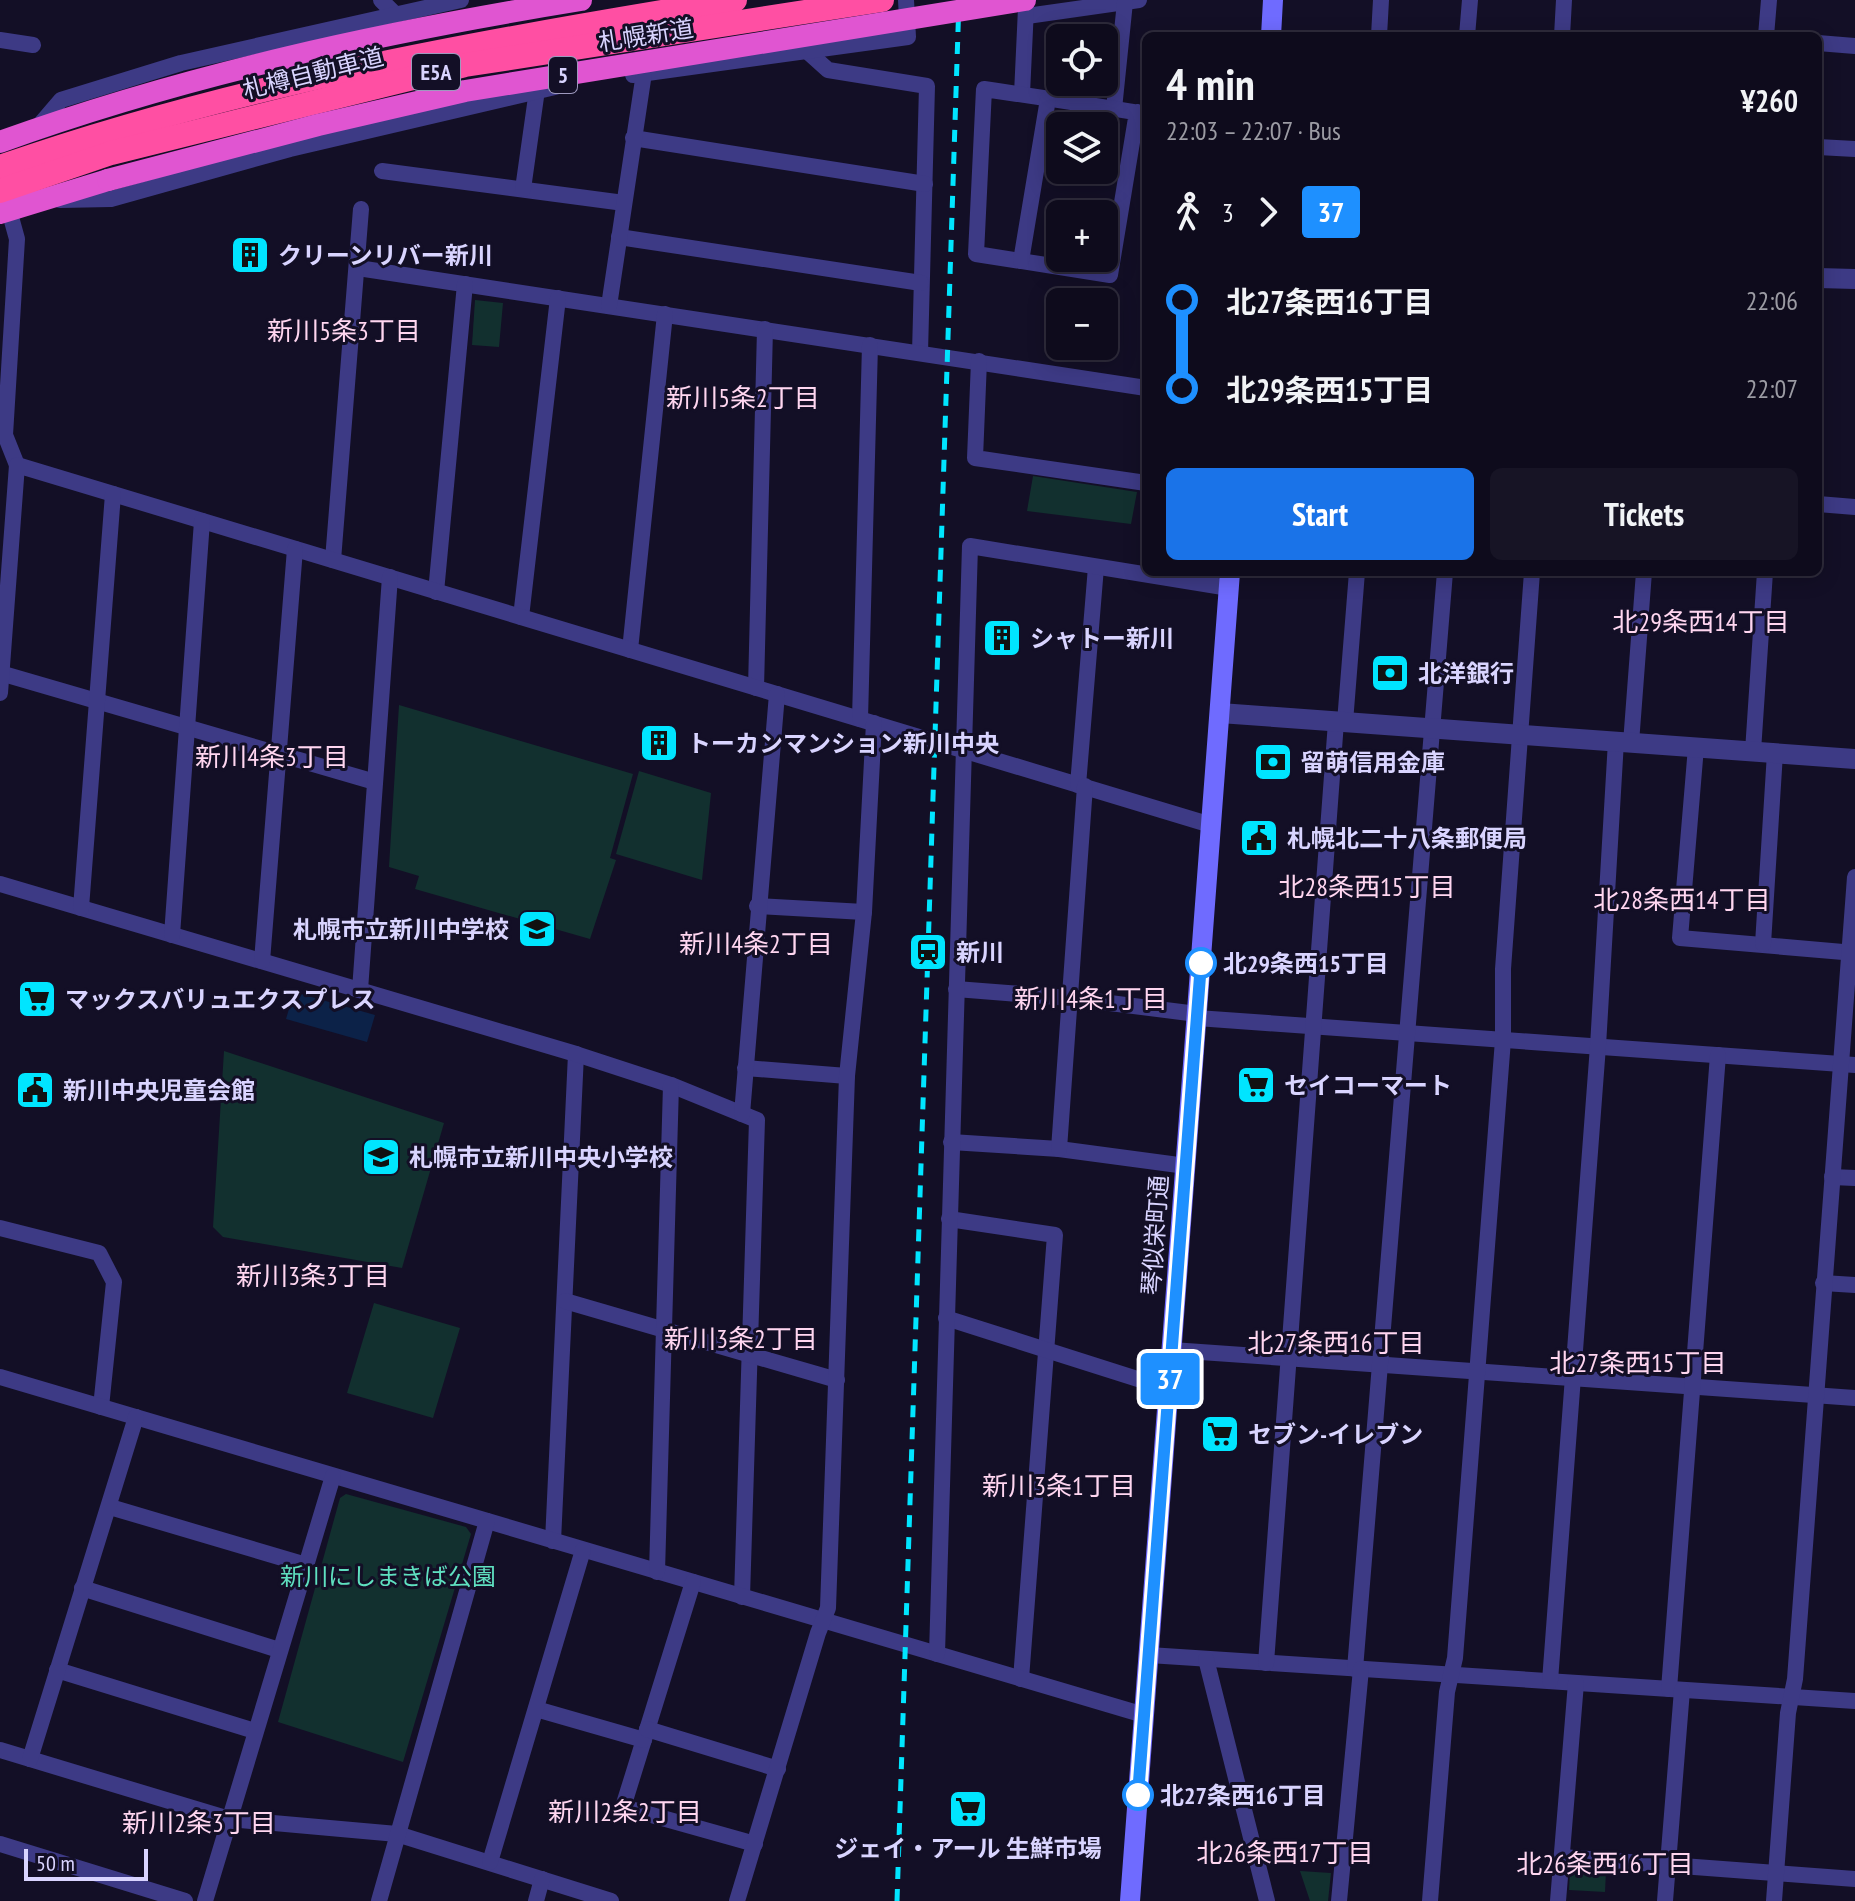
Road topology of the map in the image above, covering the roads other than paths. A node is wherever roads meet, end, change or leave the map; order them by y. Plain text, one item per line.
1 (381, 0) edge
2 (461, 0) edge
3 (581, 0) edge
4 (735, 0) edge
5 (882, 0) edge
6 (906, 0) edge
7 (1273, 0) edge
8 (1381, 0) edge
9 (1470, 0) edge
10 (1564, 0) edge
11 (1769, 0) edge
12 (1132, 1) edge
13 (1026, 5) edge
14 (396, 15) junction
15 (1271, 32) edge
16 (1379, 32) edge
17 (1467, 32) edge
18 (1562, 32) edge
19 (1766, 32) edge
20 (0, 40) edge
21 (1822, 43) edge
22 (33, 45) dead end
23 (1855, 46) edge
24 (808, 52) junction
25 (644, 73) junction
26 (537, 90) junction
27 (1022, 94) junction
28 (1048, 99) junction
29 (1114, 109) junction
30 (1142, 113) edge
31 (36, 129) junction
32 (633, 138) junction
33 (0, 142) edge
34 (1822, 147) edge
35 (1855, 149) edge
36 (0, 167) edge
37 (382, 171) dead end
38 (925, 184) junction
39 (523, 189) junction
40 (38, 201) junction
41 (624, 203) junction
42 (3, 204) edge
43 (361, 209) dead end
44 (619, 237) junction
45 (1021, 261) junction
46 (358, 268) junction
47 (1822, 278) edge
48 (1855, 279) edge
49 (921, 283) junction
50 (465, 284) junction
51 (558, 298) junction
52 (609, 306) junction
53 (665, 314) junction
54 (765, 329) junction
55 (870, 345) junction
56 (920, 353) junction
57 (979, 361) junction
58 (1142, 387) edge
59 (2, 434) edge
60 (17, 465) junction
61 (1142, 482) edge
62 (113, 494) junction
63 (1822, 504) edge
64 (1855, 507) edge
65 (202, 521) junction
66 (295, 549) junction
67 (333, 560) junction
68 (5, 567) edge
69 (1096, 567) junction
70 (1142, 571) edge
71 (1188, 576) edge
72 (1357, 576) edge
73 (1445, 576) edge
74 (1532, 576) edge
75 (1644, 576) edge
76 (1765, 576) edge
77 (390, 577) junction
78 (1229, 580) edge
79 (436, 592) junction
80 (521, 617) junction
81 (630, 650) junction
82 (1, 673) edge
83 (756, 688) junction
84 (0, 693) edge
85 (777, 694) junction
86 (96, 700) junction
87 (1220, 713) junction
88 (867, 721) junction
89 (1340, 722) junction
90 (187, 727) junction
91 (1431, 728) junction
92 (1521, 735) junction
93 (1624, 742) junction
94 (1696, 747) junction
95 (965, 751) junction
96 (1753, 751) junction
97 (276, 753) junction
98 (1775, 753) junction
99 (1855, 759) edge
100 (375, 782) junction
101 (1082, 786) junction
102 (1211, 825) junction
103 (1855, 877) edge
104 (0, 884) edge
105 (757, 906) junction
106 (81, 908) junction
107 (864, 912) junction
108 (172, 935) junction
109 (1763, 944) junction
110 (1852, 952) edge
111 (262, 961) junction
112 (956, 989) junction
113 (360, 990) junction
114 (1070, 998) junction
115 (1197, 1016) junction
116 (1313, 1026) junction
117 (1405, 1033) junction
118 (1503, 1040) junction
119 (1598, 1046) junction
120 (576, 1054) junction
121 (1718, 1055) junction
122 (1848, 1064) edge
123 (745, 1068) junction
124 (847, 1076) junction
125 (671, 1085) junction
126 (742, 1114) junction
127 (951, 1142) junction
128 (1059, 1149) junction
129 (1186, 1166) junction
130 (1832, 1177) junction
131 (1855, 1178) edge
132 (949, 1219) junction
133 (0, 1228) edge
134 (1823, 1283) junction
135 (1855, 1285) edge
136 (565, 1301) junction
137 (946, 1318) junction
138 (663, 1329) junction
139 (1048, 1350) junction
140 (1172, 1350) junction
141 (750, 1354) junction
142 (1289, 1358) junction
143 (1381, 1365) junction
144 (1477, 1371) junction
145 (0, 1377) edge
146 (1574, 1378) junction
147 (837, 1380) junction
148 (1693, 1387) junction
149 (1169, 1389) junction
150 (1816, 1395) junction
151 (1855, 1398) edge
152 (101, 1407) junction
153 (136, 1417) junction
154 (333, 1476) junction
155 (110, 1507) junction
156 (487, 1521) junction
157 (553, 1541) junction
158 (583, 1550) junction
159 (306, 1565) junction
160 (657, 1572) junction
161 (693, 1582) junction
162 (82, 1588) junction
163 (742, 1597) junction
164 (823, 1621) junction
165 (279, 1650) junction
166 (937, 1654) junction
167 (1149, 1655) junction
168 (1206, 1659) junction
169 (1266, 1663) junction
170 (1358, 1669) junction
171 (57, 1670) junction
172 (1451, 1675) junction
173 (1021, 1679) junction
174 (1550, 1681) junction
175 (1576, 1683) junction
176 (1675, 1690) junction
177 (1791, 1697) junction
178 (1855, 1701) edge
179 (536, 1709) junction
180 (1144, 1715) junction
181 (255, 1731) junction
182 (646, 1734) junction
183 (0, 1750) edge
184 (30, 1759) junction
185 (778, 1769) junction
186 (229, 1819) junction
187 (397, 1834) junction
188 (0, 1844) edge
189 (755, 1844) junction
190 (1562, 1857) junction
191 (490, 1862) junction
192 (1668, 1865) junction
193 (1776, 1874) junction
194 (542, 1879) junction
195 (1855, 1879) edge
196 (185, 1901) edge
197 (205, 1901) edge
198 (379, 1901) edge
199 (536, 1901) edge
200 (611, 1901) edge
201 (737, 1901) edge
202 (1130, 1901) edge
203 (1267, 1901) edge
204 (1339, 1901) edge
205 (1430, 1901) edge
206 (1558, 1901) edge
207 (1665, 1901) edge
208 (1774, 1901) edge

1 - 14 street
2 - 14 street
3 - 31 highway, 札幌新道
4 - 36 highway, 札樽自動車道 / E5A
5 - 42 highway, 札樽自動車道 / E5A
6 - 24 street
7 - 15 main road
8 - 16 street
9 - 17 street
10 - 18 street
11 - 19 street
12 - 13 street
12 - 29 street
13 - 27 street
13 - 40 highway, 札幌新道 / 5, bridge
14 - 31 street
20 - 22 street
21 - 23 street
24 - 25 street
24 - 38 street
25 - 26 street
25 - 32 street
26 - 39 street
26 - 40 street
27 - 28 street
27 - 45 street
28 - 29 street
28 - 45 street
29 - 30 street
30 - 45 street
31 - 33 highway, 札幌新道
32 - 38 street
32 - 41 street
34 - 35 street
37 - 39 street
38 - 49 street
39 - 41 street
40 - 42 highway, 札幌新道 / 5
41 - 44 street
42 - 59 street
43 - 46 street
44 - 49 street
44 - 52 street
46 - 50 street
46 - 67 street
47 - 48 street
49 - 56 street
50 - 51 street
50 - 79 street
51 - 52 street
51 - 80 street
52 - 53 street
53 - 54 street
53 - 81 street
54 - 55 street
54 - 83 street
55 - 56 street
55 - 88 street
56 - 57 street
57 - 58 street
57 - 61 street
59 - 60 street
60 - 62 street
60 - 68 street
62 - 65 street
62 - 86 street
63 - 64 street
65 - 66 street
65 - 90 street
66 - 67 street
66 - 97 street
67 - 77 street
68 - 82 street
69 - 70 street
69 - 95 street
69 - 101 street
71 - 78 street
72 - 89 street
73 - 91 street
74 - 92 street
75 - 93 street
76 - 96 street
77 - 79 street
77 - 100 street
78 - 87 main road, 琴似栄町通
79 - 80 street
80 - 81 street
81 - 83 street
82 - 84 street
82 - 86 street
83 - 85 street
85 - 88 street
85 - 105 street
86 - 90 street
86 - 106 street
87 - 89 street
87 - 102 main road, 琴似栄町通
88 - 95 street
88 - 107 street
89 - 91 street
89 - 116 street
90 - 97 street
90 - 108 street
91 - 92 street
91 - 117 street
92 - 93 street
92 - 118 street
93 - 94 street
93 - 119 street
94 - 96 street
94 - 109 street
95 - 101 street
95 - 112 street
96 - 98 street
97 - 100 street
97 - 111 street
98 - 99 street
98 - 109 street
100 - 113 street
101 - 102 street
101 - 114 street
102 - 115 main road, 琴似栄町通
103 - 110 street
104 - 106 street
105 - 107 street
105 - 123 street
106 - 108 street
107 - 124 street
108 - 111 street
109 - 110 street
110 - 122 street
111 - 113 street
112 - 114 street
112 - 127 street
113 - 120 street
114 - 115 street
114 - 128 street
115 - 116 street
115 - 129 main road, 琴似栄町通
116 - 117 street
116 - 142 street
117 - 118 street
117 - 143 street
118 - 119 street
118 - 144 street
119 - 121 street
119 - 146 street
120 - 125 street
120 - 136 street
121 - 122 street
121 - 148 street
122 - 130 street
123 - 124 street
123 - 126 street
124 - 147 street
125 - 126 street
125 - 138 street
126 - 141 street
127 - 128 street
127 - 132 street
128 - 129 street
129 - 140 main road, 琴似栄町通
130 - 131 street
130 - 134 street
132 - 137 street
132 - 139 street
133 - 152 street
134 - 135 street
134 - 150 street
136 - 138 street
136 - 157 street
137 - 139 street
137 - 166 street
138 - 141 street
138 - 160 street
139 - 149 street
139 - 173 street
140 - 142 street
140 - 149 main road, 琴似栄町通
141 - 147 street
141 - 163 street
142 - 143 street
142 - 169 street
143 - 144 street
143 - 170 street
144 - 146 street
144 - 172 street
145 - 152 street
146 - 148 street
146 - 174 street
147 - 164 street
148 - 150 street
148 - 176 street
149 - 167 main road, 琴似栄町通
150 - 151 street
150 - 177 street
152 - 153 street
153 - 154 street
153 - 155 street
154 - 156 street
154 - 159 street
155 - 159 street
155 - 162 street
156 - 157 street
156 - 187 street
157 - 158 street
158 - 160 street
158 - 179 street
159 - 165 street
160 - 161 street
161 - 163 street
161 - 182 street
162 - 165 street
162 - 171 street
163 - 164 street
164 - 166 street
164 - 185 street
165 - 181 street
166 - 173 street
167 - 168 street
167 - 180 main road, 琴似栄町通
168 - 169 street
168 - 203 street
169 - 170 street
170 - 172 street
170 - 204 street
171 - 181 street
171 - 184 street
172 - 174 street
172 - 205 street
173 - 180 street
174 - 175 street
175 - 176 street
175 - 190 street
176 - 177 street
176 - 192 street
177 - 178 street
177 - 193 street
179 - 182 street
179 - 191 street
180 - 202 main road, 琴似栄町通
181 - 186 street
182 - 185 street
182 - 189 street
183 - 184 street
184 - 186 street
185 - 189 street
186 - 187 street
186 - 197 street
187 - 191 street
187 - 198 street
188 - 196 street
189 - 201 street
190 - 192 street
190 - 206 street
191 - 194 street
192 - 193 street
192 - 207 street
193 - 195 street
193 - 208 street
194 - 199 street
194 - 200 street

